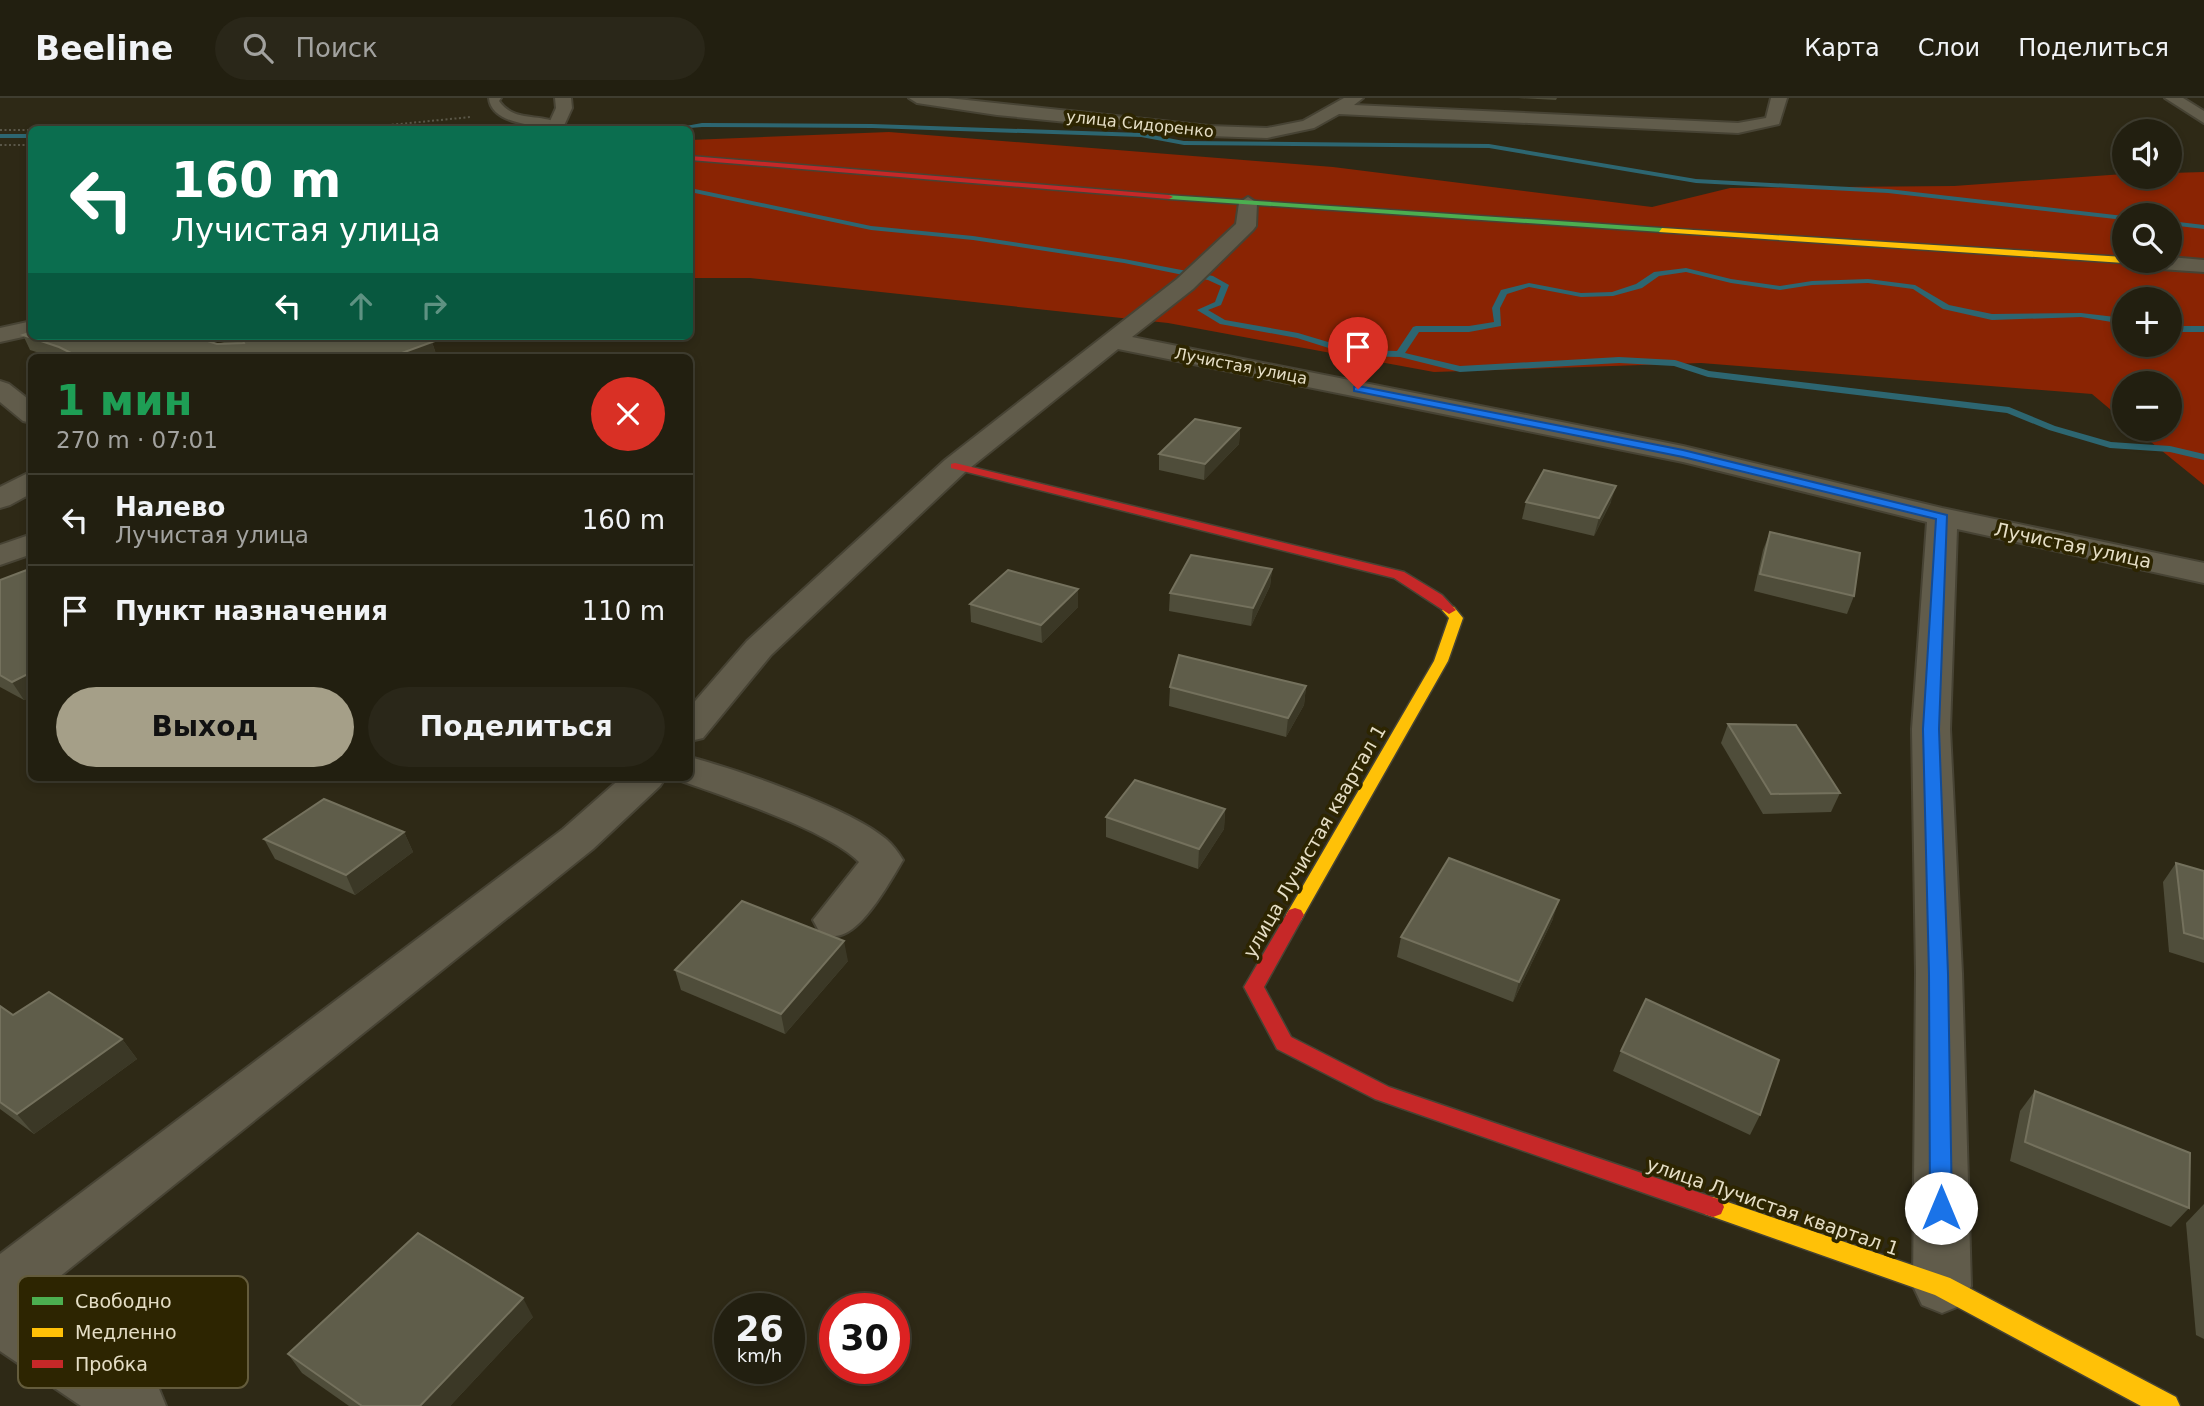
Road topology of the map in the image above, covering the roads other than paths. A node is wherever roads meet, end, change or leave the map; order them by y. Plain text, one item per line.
1 (496, 98) edge
2 (563, 98) edge
3 (1020, 98) edge
4 (1355, 98) edge
5 (1779, 98) edge
6 (2172, 98) edge
7 (921, 99) edge
8 (1339, 109) junction
9 (2204, 118) edge
10 (551, 126) edge
11 (555, 126) edge
12 (693, 158) edge
13 (1248, 204) junction
14 (2112, 259) edge
15 (2182, 264) edge
16 (2204, 265) edge
17 (28, 329) edge
18 (0, 335) edge
19 (1115, 341) junction
20 (0, 389) edge
21 (28, 412) edge
22 (955, 466) junction
23 (28, 482) edge
24 (0, 499) edge
25 (1942, 517) junction
26 (28, 545) edge
27 (0, 556) edge
28 (2204, 573) edge
29 (693, 726) edge
30 (693, 771) edge
31 (642, 781) edge
32 (835, 919) dead end
33 (1942, 1286) junction
34 (0, 1289) edge
35 (0, 1317) edge
36 (18, 1329) edge
37 (108, 1388) edge
38 (135, 1406) edge
39 (2167, 1406) edge

1 - 10 lane
2 - 11 street
3 - 7 street
4 - 8 street, улица Сидоренко
5 - 8 street
6 - 9 street
7 - 8 street, улица Сидоренко
12 - 13 street
13 - 14 street
13 - 19 street
15 - 16 street
17 - 18 street
19 - 22 street
19 - 25 street, Лучистая улица
20 - 21 street
22 - 29 street
22 - 33 street, улица Лучистая квартал 1
23 - 24 street
25 - 28 street, Лучистая улица
25 - 33 street
26 - 27 street
30 - 32 street
31 - 34 street
33 - 39 street
35 - 36 street
37 - 38 street

